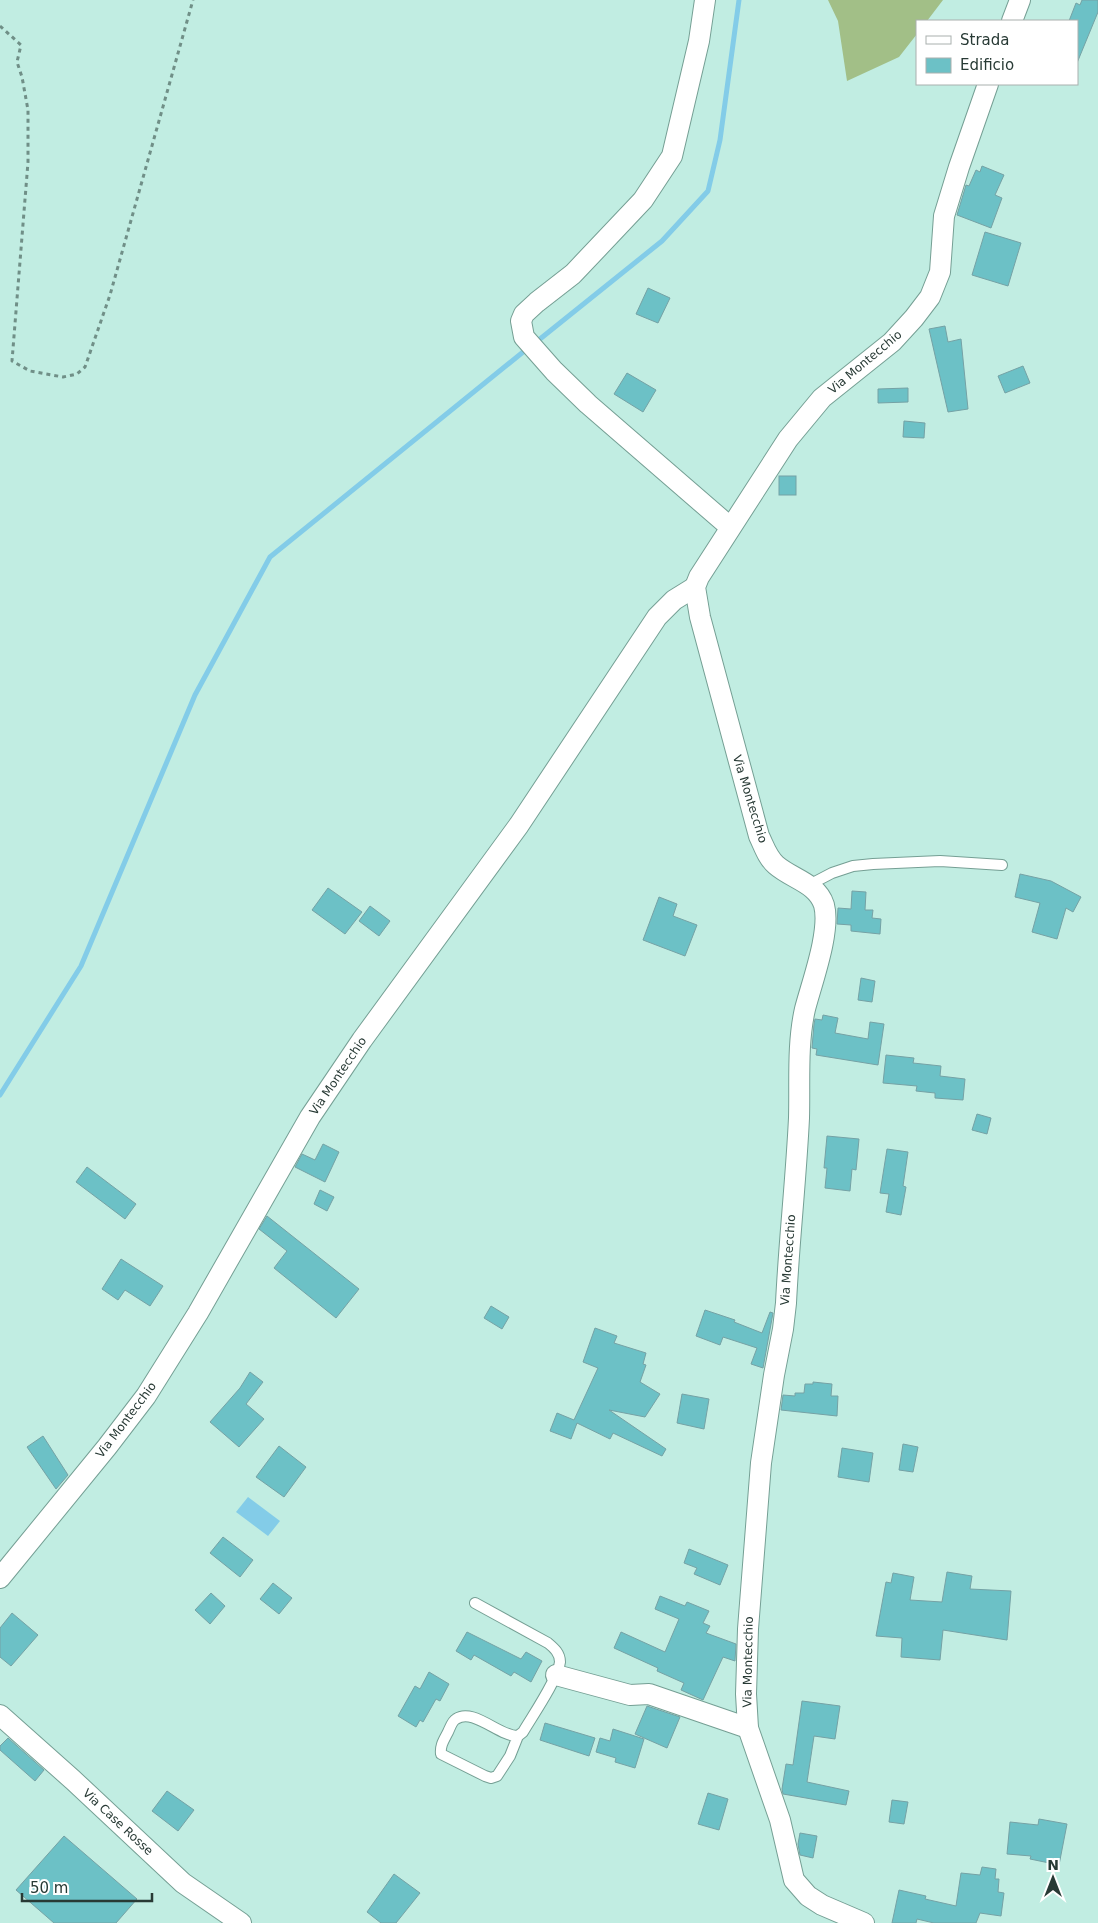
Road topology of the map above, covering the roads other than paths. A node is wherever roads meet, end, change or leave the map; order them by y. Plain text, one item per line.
1 (705, 0) edge
2 (1020, 0) edge
3 (1012, 20) edge
4 (988, 85) edge
5 (730, 527) junction
6 (695, 587) junction
7 (1002, 865) dead end
8 (809, 885) junction
9 (0, 1578) edge
10 (475, 1603) dead end
11 (556, 1675) junction
12 (0, 1715) edge
13 (748, 1728) junction
14 (518, 1736) junction
15 (241, 1923) edge
16 (864, 1923) edge

1 - 5 street
2 - 3 street
4 - 5 street, Via Montecchio
5 - 6 street, Via Montecchio
6 - 8 street, Via Montecchio
6 - 9 street, Via Montecchio
7 - 8 lane
8 - 13 street, Via Montecchio
10 - 11 lane
11 - 13 street
11 - 14 lane
12 - 15 street, Via Case Rosse
13 - 16 street, Via Montecchio
14 - 14 lane

